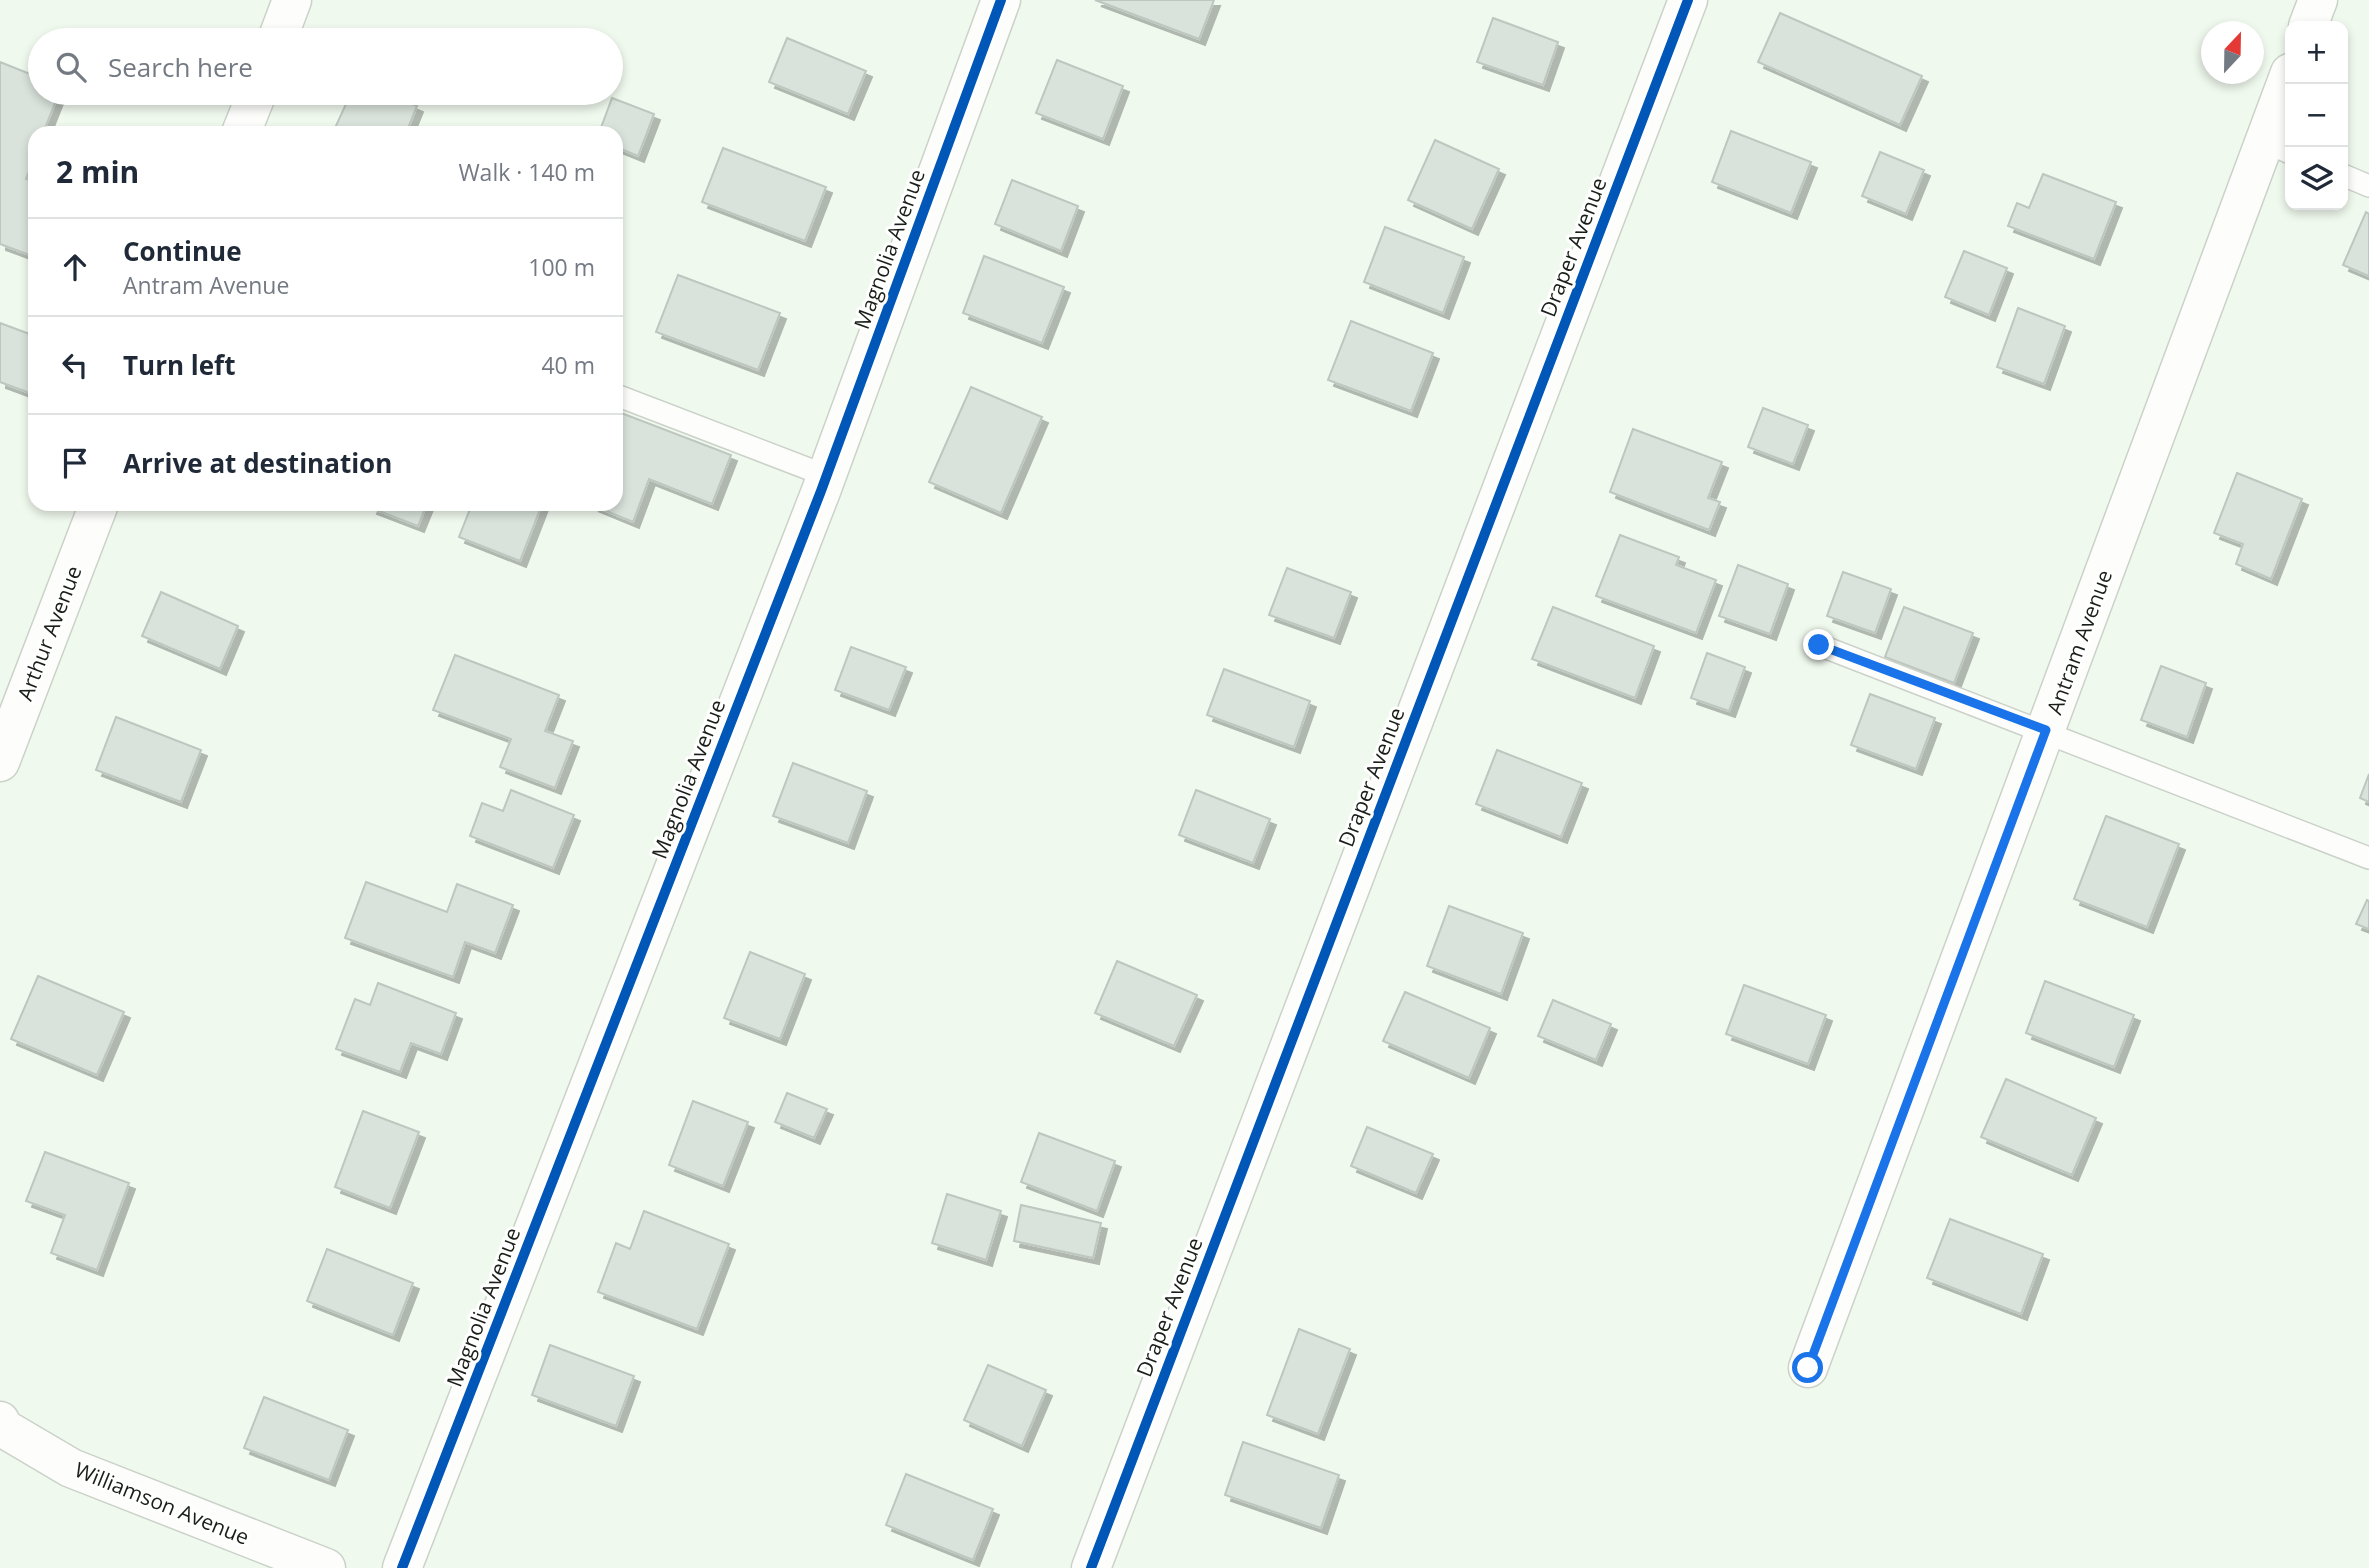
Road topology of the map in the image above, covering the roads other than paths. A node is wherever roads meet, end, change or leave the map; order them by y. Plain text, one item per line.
1 (292, 0) edge
2 (1001, 0) edge
3 (1688, 0) edge
4 (2318, 0) edge
5 (2310, 21) edge
6 (282, 28) edge
7 (2288, 84) edge
8 (252, 105) edge
9 (244, 126) edge
10 (2277, 147) edge
11 (2348, 177) edge
12 (2369, 186) edge
13 (623, 398) edge
14 (827, 476) junction
15 (96, 511) edge
16 (1819, 645) dead end
17 (2046, 730) junction
18 (0, 762) edge
19 (2369, 858) edge
20 (1808, 1368) dead end
21 (2, 1424) edge
22 (326, 1568) edge
23 (402, 1568) edge
24 (1091, 1568) edge

1 - 6 street
2 - 14 street, Magnolia Avenue
3 - 24 street, Draper Avenue
4 - 5 street
7 - 10 street, Antram Avenue
8 - 9 street
10 - 17 street, Antram Avenue
11 - 12 lane
13 - 14 lane
14 - 23 street, Magnolia Avenue
15 - 18 street, Arthur Avenue
16 - 17 lane
17 - 19 lane
17 - 20 street, Antram Avenue
21 - 22 street, Williamson Avenue

